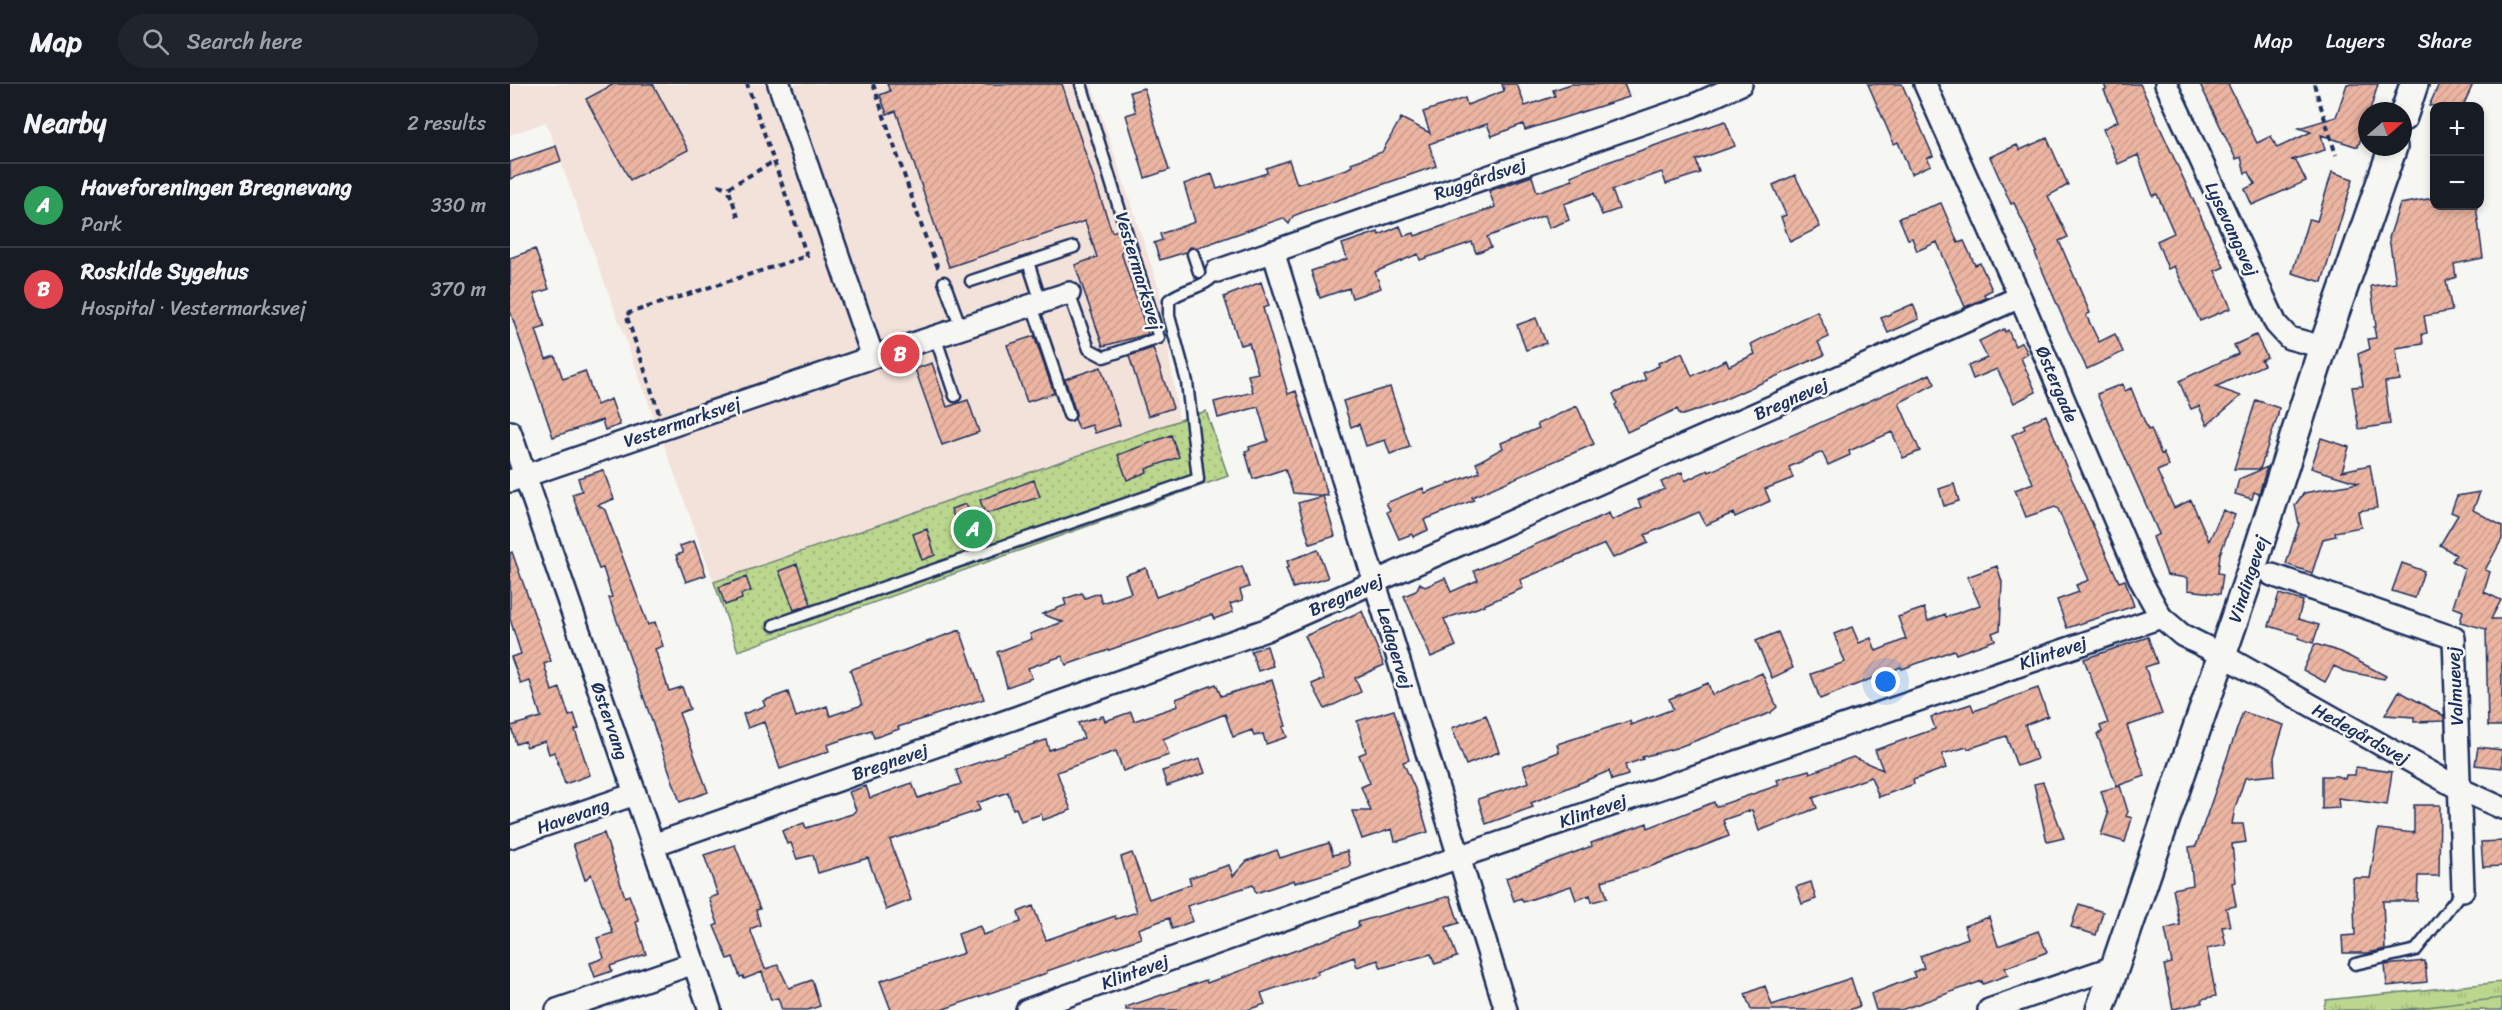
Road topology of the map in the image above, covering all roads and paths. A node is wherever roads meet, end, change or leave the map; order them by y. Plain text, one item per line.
1 (747, 84) edge
2 (779, 84) edge
3 (873, 84) edge
4 (1081, 84) edge
5 (1741, 84) edge
6 (1925, 84) edge
7 (2166, 84) edge
8 (2314, 84) edge
9 (2414, 84) edge
10 (2408, 102) edge
11 (2336, 155) dead end
12 (2389, 156) edge
13 (773, 162) junction
14 (718, 185) dead end
15 (728, 188) junction
16 (738, 218) dead end
17 (1074, 247) dead end
18 (1273, 251) junction
19 (1193, 254) dead end
20 (1028, 262) junction
21 (1208, 272) junction
22 (944, 282) joint
23 (971, 282) dead end
24 (1068, 293) joint
25 (2020, 297) junction
26 (1036, 303) junction
27 (961, 328) junction
28 (934, 336) junction
29 (2323, 347) junction
30 (873, 357) junction
31 (955, 396) dead end
32 (1069, 415) dead end
33 (664, 428) junction
34 (510, 432) edge
35 (518, 479) edge
36 (2272, 575) dead end
37 (1375, 583) junction
38 (2161, 616) junction
39 (774, 625) dead end
40 (2222, 655) junction
41 (2460, 789) junction
42 (635, 794) junction
43 (2502, 808) edge
44 (510, 837) edge
45 (653, 845) junction
46 (1459, 857) junction
47 (2463, 890) joint
48 (694, 963) junction
49 (2355, 964) dead end
50 (2114, 967) junction
51 (556, 1010) edge
52 (710, 1010) edge
53 (1027, 1010) edge
54 (1506, 1010) edge
55 (1989, 1010) edge
56 (2100, 1010) edge

1 - 13 path
2 - 30 street
3 - 22 path
4 - 24 lane, Vestermarksvej
5 - 18 street, Ruggårdsvej
6 - 25 street, Østergade
7 - 29 street, Lysevangsvej
8 - 11 path
9 - 10 street
12 - 29 street, Vindingevej
13 - 15 path
13 - 33 path
14 - 15 path
15 - 16 path
17 - 20 lane
18 - 21 street, Ruggårdsvej
18 - 37 street, Ledagervej
19 - 21 lane
20 - 23 lane
20 - 26 lane
21 - 39 lane
22 - 27 lane
24 - 26 street, Vestermarksvej
25 - 37 street, Bregnevej
25 - 38 street, Østergade
26 - 27 street, Vestermarksvej
26 - 32 lane
27 - 28 street, Vestermarksvej
28 - 30 street, Vestermarksvej
28 - 31 lane
29 - 40 street, Vindingevej
30 - 33 street, Vestermarksvej
33 - 35 street, Vestermarksvej
34 - 35 street, Østervang
35 - 42 street, Østervang
36 - 41 street, Valmuevej
37 - 45 street, Bregnevej
37 - 46 street, Ledagervej
38 - 40 street, Østergade
38 - 46 street, Klintevej
40 - 41 street, Hedegårdsvej
40 - 50 street, Vindingevej
41 - 43 street, Hedegårdsvej
41 - 47 street, Valmuevej
42 - 44 street, Havevang
42 - 45 street, Østervang
45 - 48 street, Østervang
46 - 53 street, Klintevej
46 - 54 street, Ledagervej
47 - 49 lane
48 - 51 street
48 - 52 street, Østervang
50 - 55 street
50 - 56 street, Vindingevej

